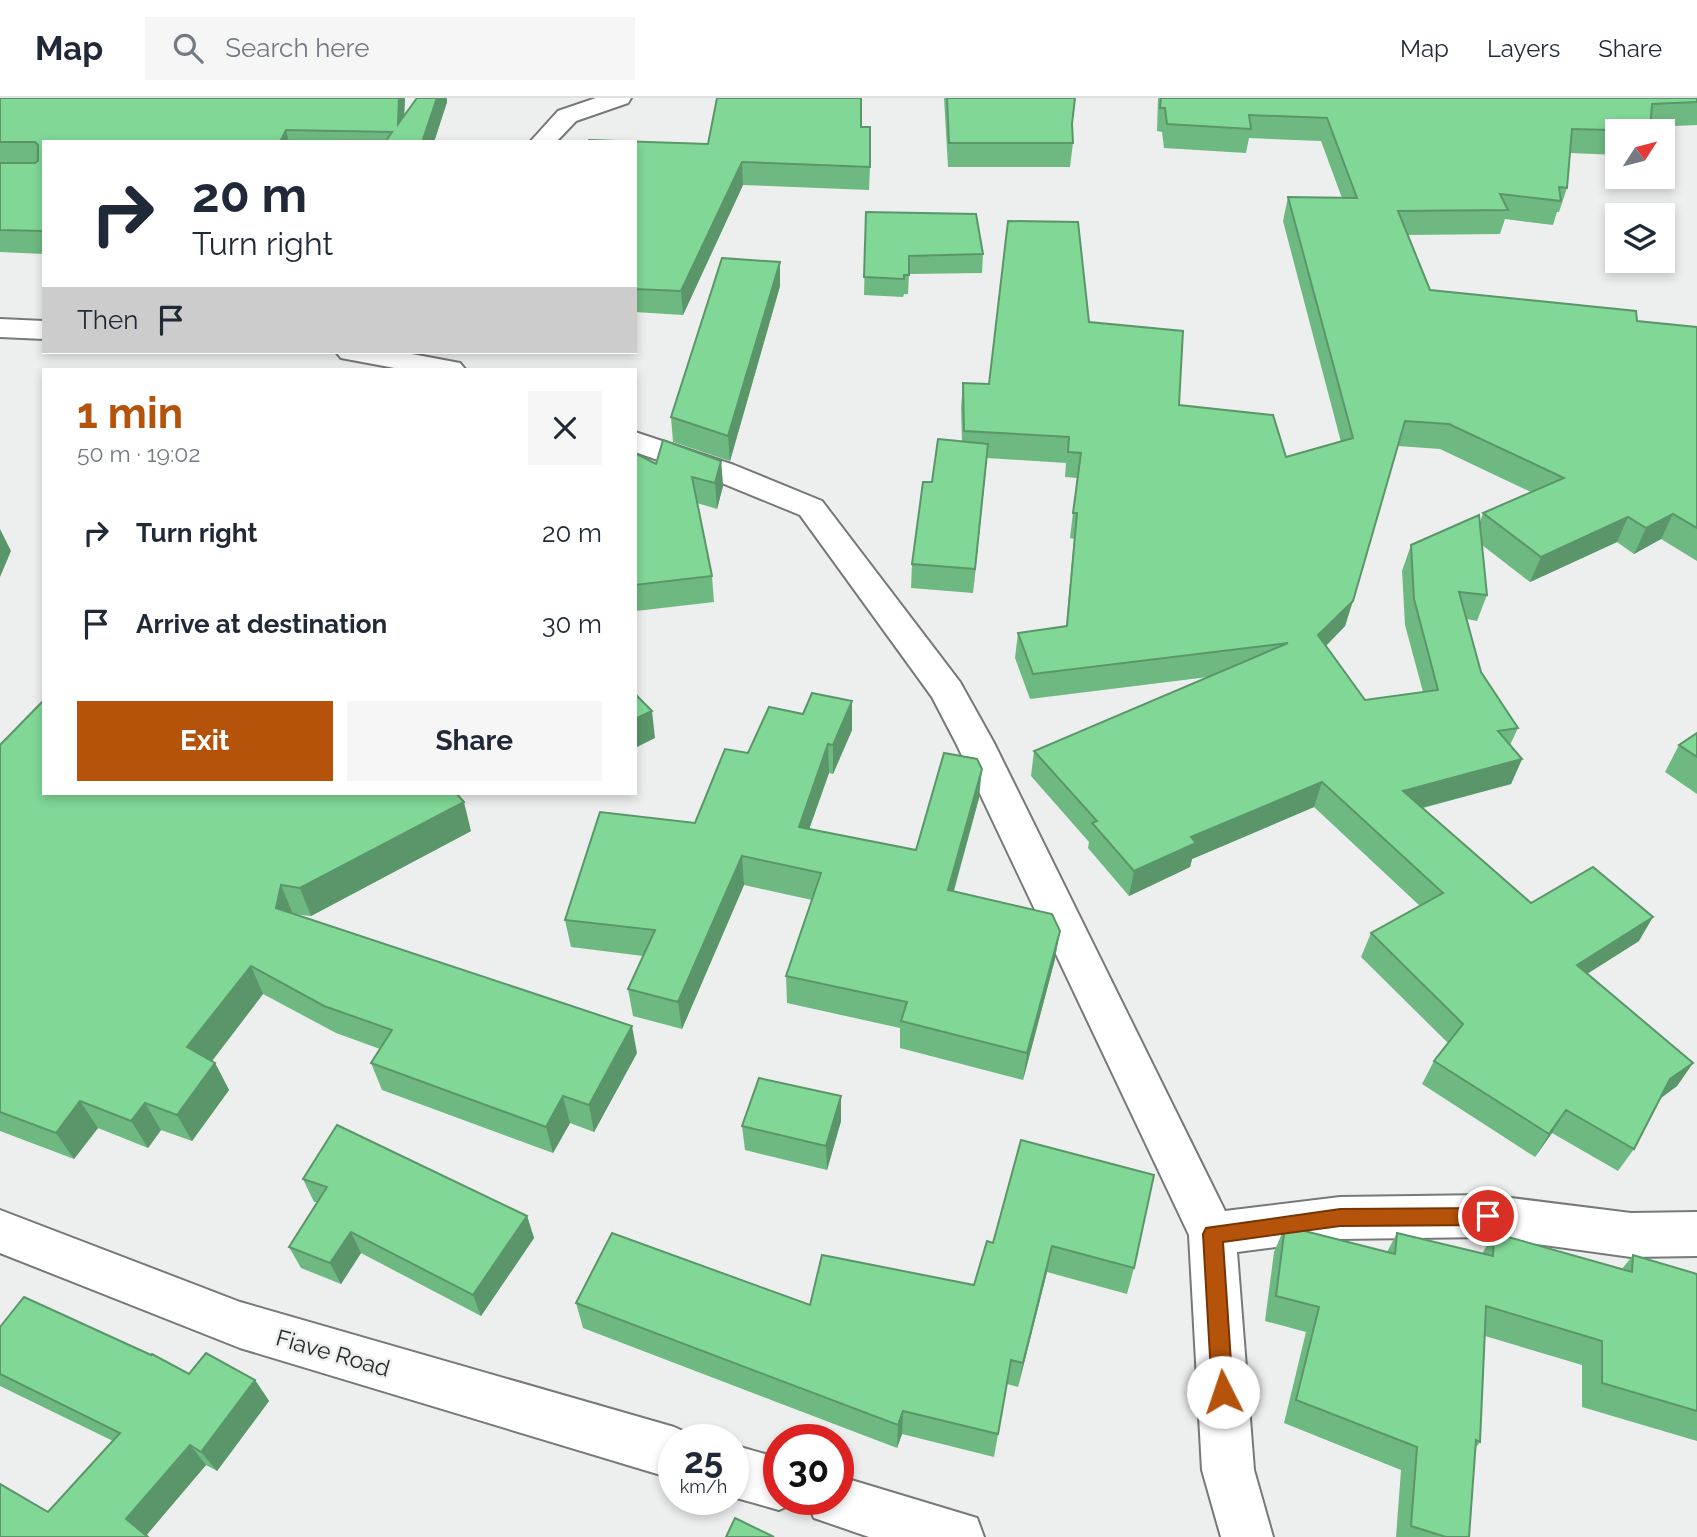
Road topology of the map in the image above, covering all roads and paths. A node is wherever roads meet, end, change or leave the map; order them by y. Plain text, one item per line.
1 (619, 98) edge
2 (544, 140) edge
3 (0, 328) edge
4 (42, 330) edge
5 (363, 354) edge
6 (444, 368) edge
7 (637, 442) edge
8 (0, 1231) edge
9 (1212, 1234) junction
10 (1697, 1234) edge
11 (658, 1448) edge
12 (854, 1506) edge
13 (958, 1537) edge
14 (1247, 1537) edge

1 - 2 street
3 - 4 street
5 - 6 street
7 - 9 street
8 - 11 street, Fiave Road
9 - 10 street
9 - 14 street
12 - 13 street

